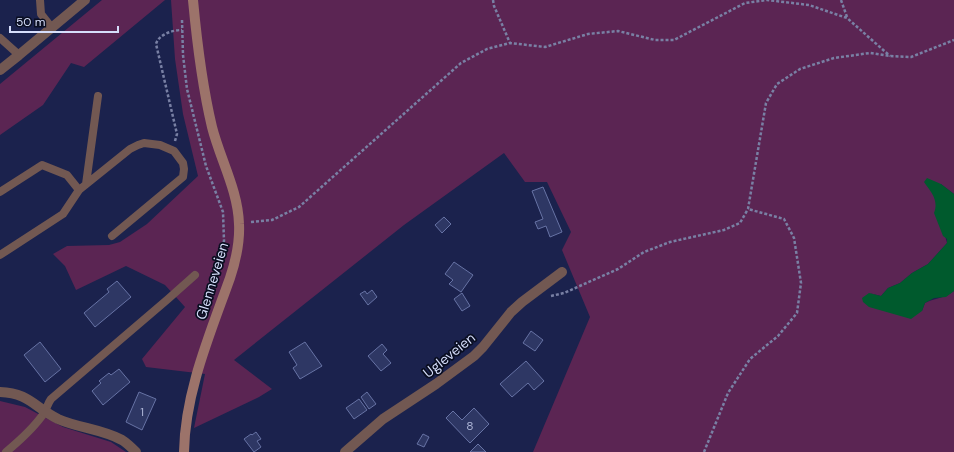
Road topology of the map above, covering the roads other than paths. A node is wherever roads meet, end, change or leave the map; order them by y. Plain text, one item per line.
1 (40, 0) edge
2 (85, 0) edge
3 (193, 0) edge
4 (52, 28) junction
5 (0, 38) edge
6 (19, 55) junction
7 (0, 70) edge
8 (98, 96) dead end
9 (86, 184) junction
10 (79, 190) junction
11 (0, 192) edge
12 (112, 236) dead end
13 (0, 255) edge
14 (562, 272) dead end
15 (195, 275) dead end
16 (0, 392) edge
17 (45, 411) junction
18 (6, 452) edge
19 (136, 452) edge
20 (184, 452) edge
21 (345, 452) edge

1 - 4 lane
2 - 4 street
3 - 20 main road, Glenneveien
4 - 6 street
5 - 6 lane
6 - 7 street
8 - 9 lane
9 - 10 lane
9 - 12 lane
10 - 11 lane
10 - 13 lane
14 - 21 street, Ugleveien
15 - 17 lane
16 - 17 street
17 - 18 lane
17 - 19 street

